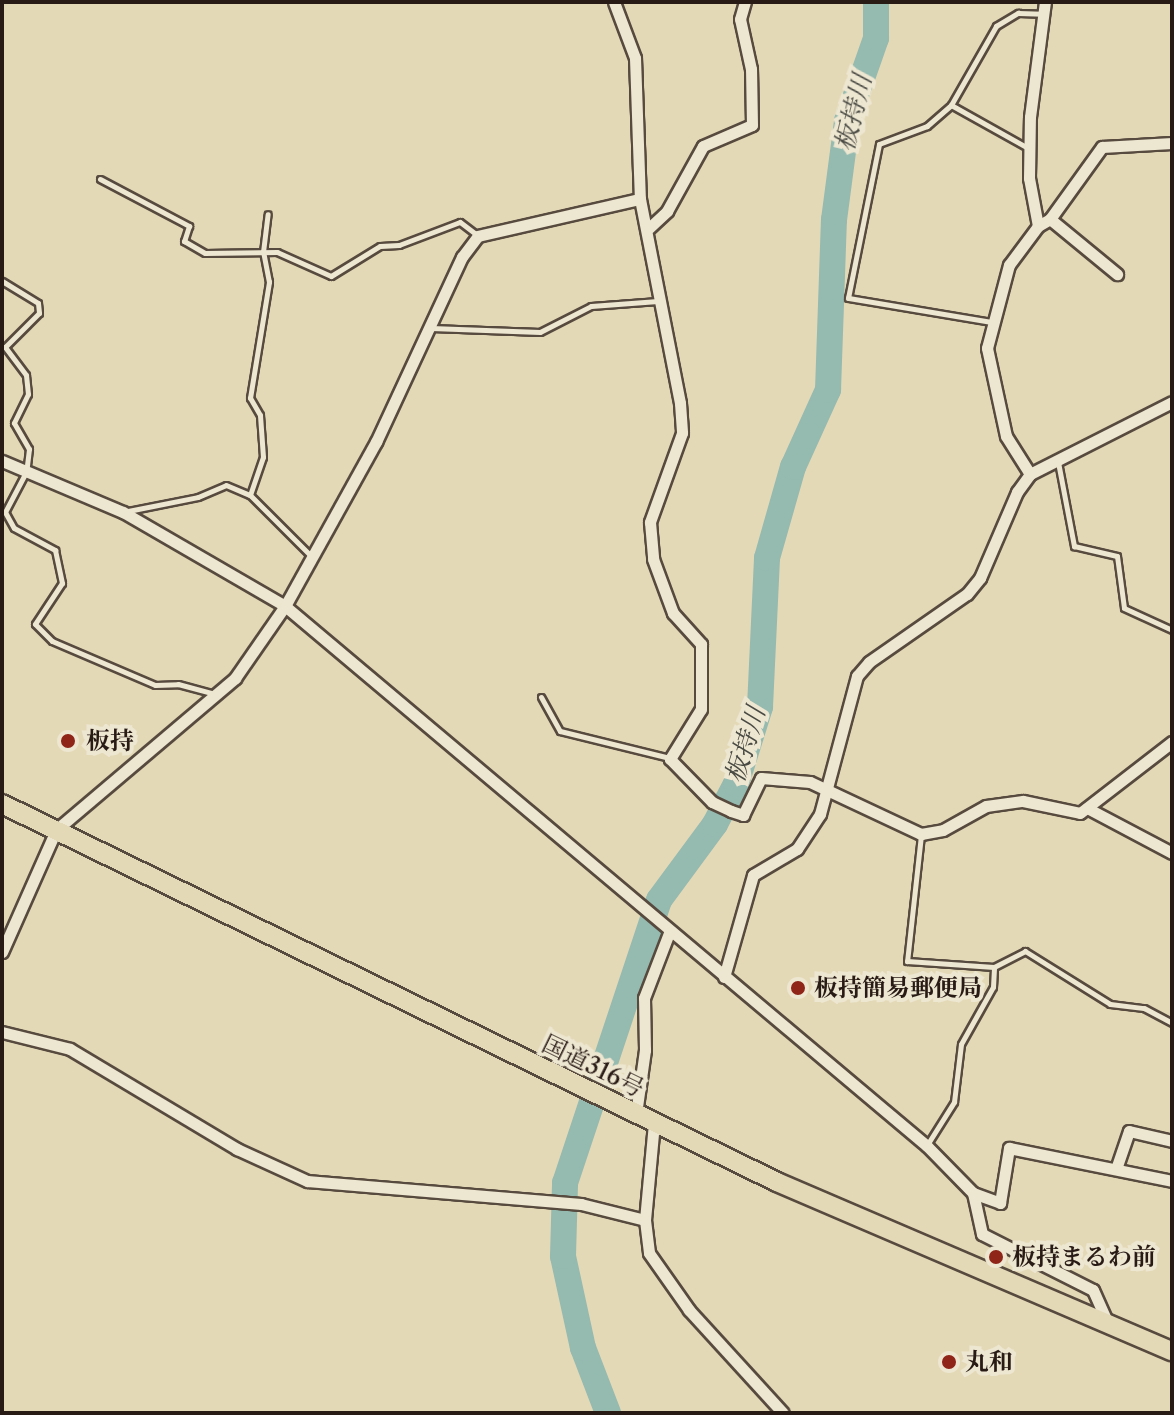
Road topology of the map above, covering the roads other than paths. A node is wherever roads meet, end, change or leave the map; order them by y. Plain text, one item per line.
1 (614, 2) edge
2 (745, 2) edge
3 (1044, 8) edge
4 (951, 105) junction
5 (1172, 143) edge
6 (1029, 148) junction
7 (100, 179) dead end
8 (640, 199) junction
9 (268, 214) dead end
10 (1050, 219) junction
11 (1038, 226) junction
12 (649, 228) junction
13 (478, 236) junction
14 (263, 252) junction
15 (1117, 274) dead end
16 (2, 281) edge
17 (659, 301) junction
18 (992, 322) junction
19 (430, 328) junction
20 (1172, 402) edge
21 (1056, 460) junction
22 (2, 461) edge
23 (26, 472) junction
24 (1030, 474) junction
25 (250, 495) junction
26 (123, 512) junction
27 (311, 556) junction
28 (285, 606) junction
29 (1172, 630) edge
30 (216, 695) junction
31 (541, 697) dead end
32 (1172, 742) edge
33 (671, 758) junction
34 (823, 787) junction
35 (2, 804) edge
36 (1087, 808) junction
37 (56, 830) junction
38 (921, 834) junction
39 (1172, 853) edge
40 (664, 929) junction
41 (2, 952) edge
42 (994, 967) junction
43 (724, 977) junction
44 (1172, 1023) edge
45 (2, 1032) edge
46 (629, 1110) junction
47 (654, 1123) junction
48 (1172, 1141) edge
49 (927, 1146) junction
50 (1116, 1169) junction
51 (1172, 1181) edge
52 (973, 1193) junction
53 (645, 1220) junction
54 (1108, 1324) junction
55 (1172, 1351) edge
56 (783, 1413) edge

1 - 8 street
2 - 12 street
3 - 4 lane
3 - 6 street
4 - 6 lane
4 - 18 lane
5 - 10 street
6 - 11 street
7 - 14 lane
8 - 12 street
8 - 13 street
9 - 14 lane
10 - 11 street
10 - 15 street
11 - 18 street
12 - 17 street
13 - 14 lane
13 - 19 street
14 - 25 lane
16 - 23 lane
17 - 19 lane
17 - 33 street
18 - 24 street
19 - 27 street
20 - 21 street
21 - 24 street
21 - 29 lane
22 - 23 street
23 - 26 street
23 - 30 lane
24 - 34 street
25 - 26 lane
25 - 27 lane
26 - 28 street
27 - 28 street
28 - 30 street
28 - 40 street
30 - 37 street
31 - 33 lane
32 - 36 street
33 - 34 street
34 - 38 street
34 - 43 street
35 - 37 highway, 国道316号
36 - 38 street
36 - 39 street
37 - 41 street
37 - 46 highway, 国道316号
38 - 42 lane
40 - 43 street
40 - 46 street
42 - 44 lane
42 - 49 lane
43 - 49 street
45 - 53 street
46 - 47 highway, 国道316号
47 - 53 street
47 - 54 highway, 国道316号
48 - 50 street
49 - 52 street
50 - 51 street
50 - 52 street
52 - 54 street
53 - 56 street
54 - 55 highway, 国道316号

